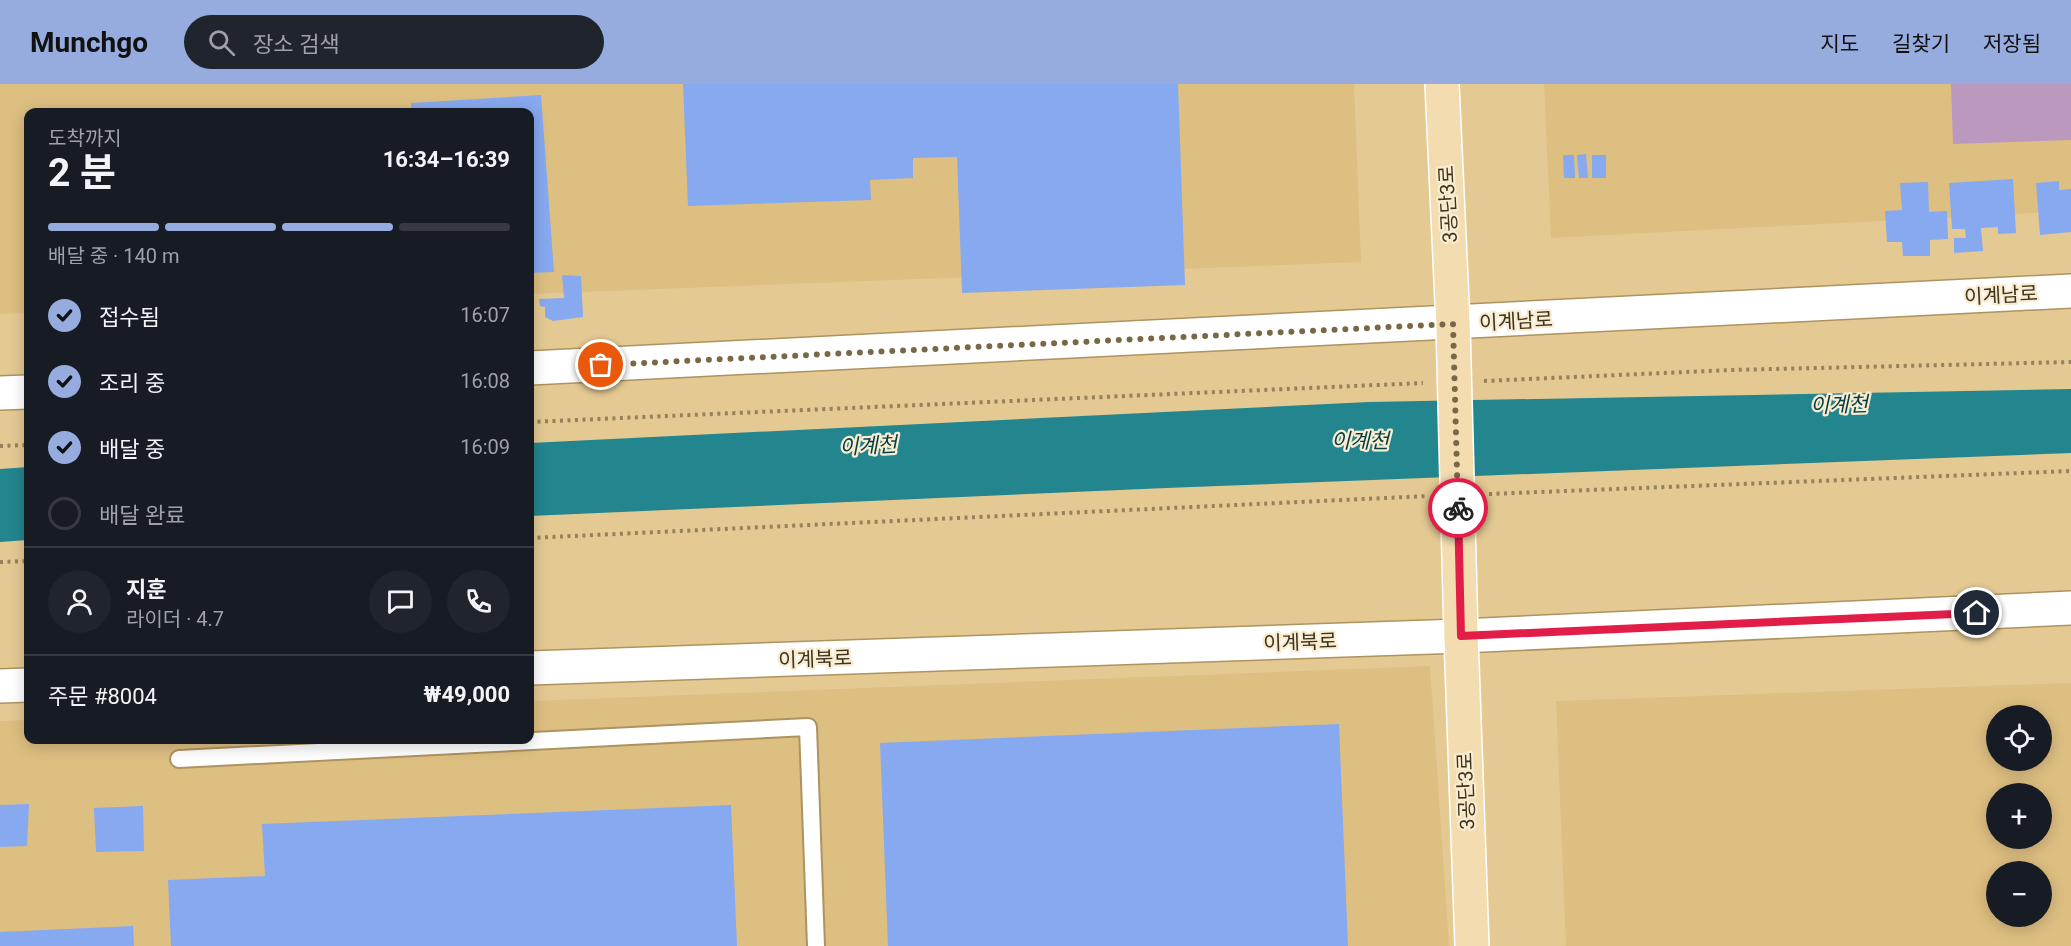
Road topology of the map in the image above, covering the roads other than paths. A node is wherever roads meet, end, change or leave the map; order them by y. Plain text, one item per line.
1 (1442, 84) edge
2 (2071, 291) edge
3 (1453, 324) junction
4 (534, 368) edge
5 (24, 392) edge
6 (0, 393) edge
7 (2071, 608) edge
8 (1461, 636) junction
9 (534, 668) edge
10 (24, 685) edge
11 (0, 686) edge
12 (534, 741) edge
13 (474, 744) edge
14 (179, 759) dead end
15 (816, 946) edge
16 (1472, 946) edge

1 - 3 main road, 3공단3로
2 - 3 street, 이계남로
3 - 4 street, 이계남로
3 - 8 main road, 3공단3로, bridge
5 - 6 street
7 - 8 street, 이계북로
8 - 9 street, 이계북로
8 - 16 main road, 3공단3로
10 - 11 street
12 - 15 lane
13 - 14 lane

